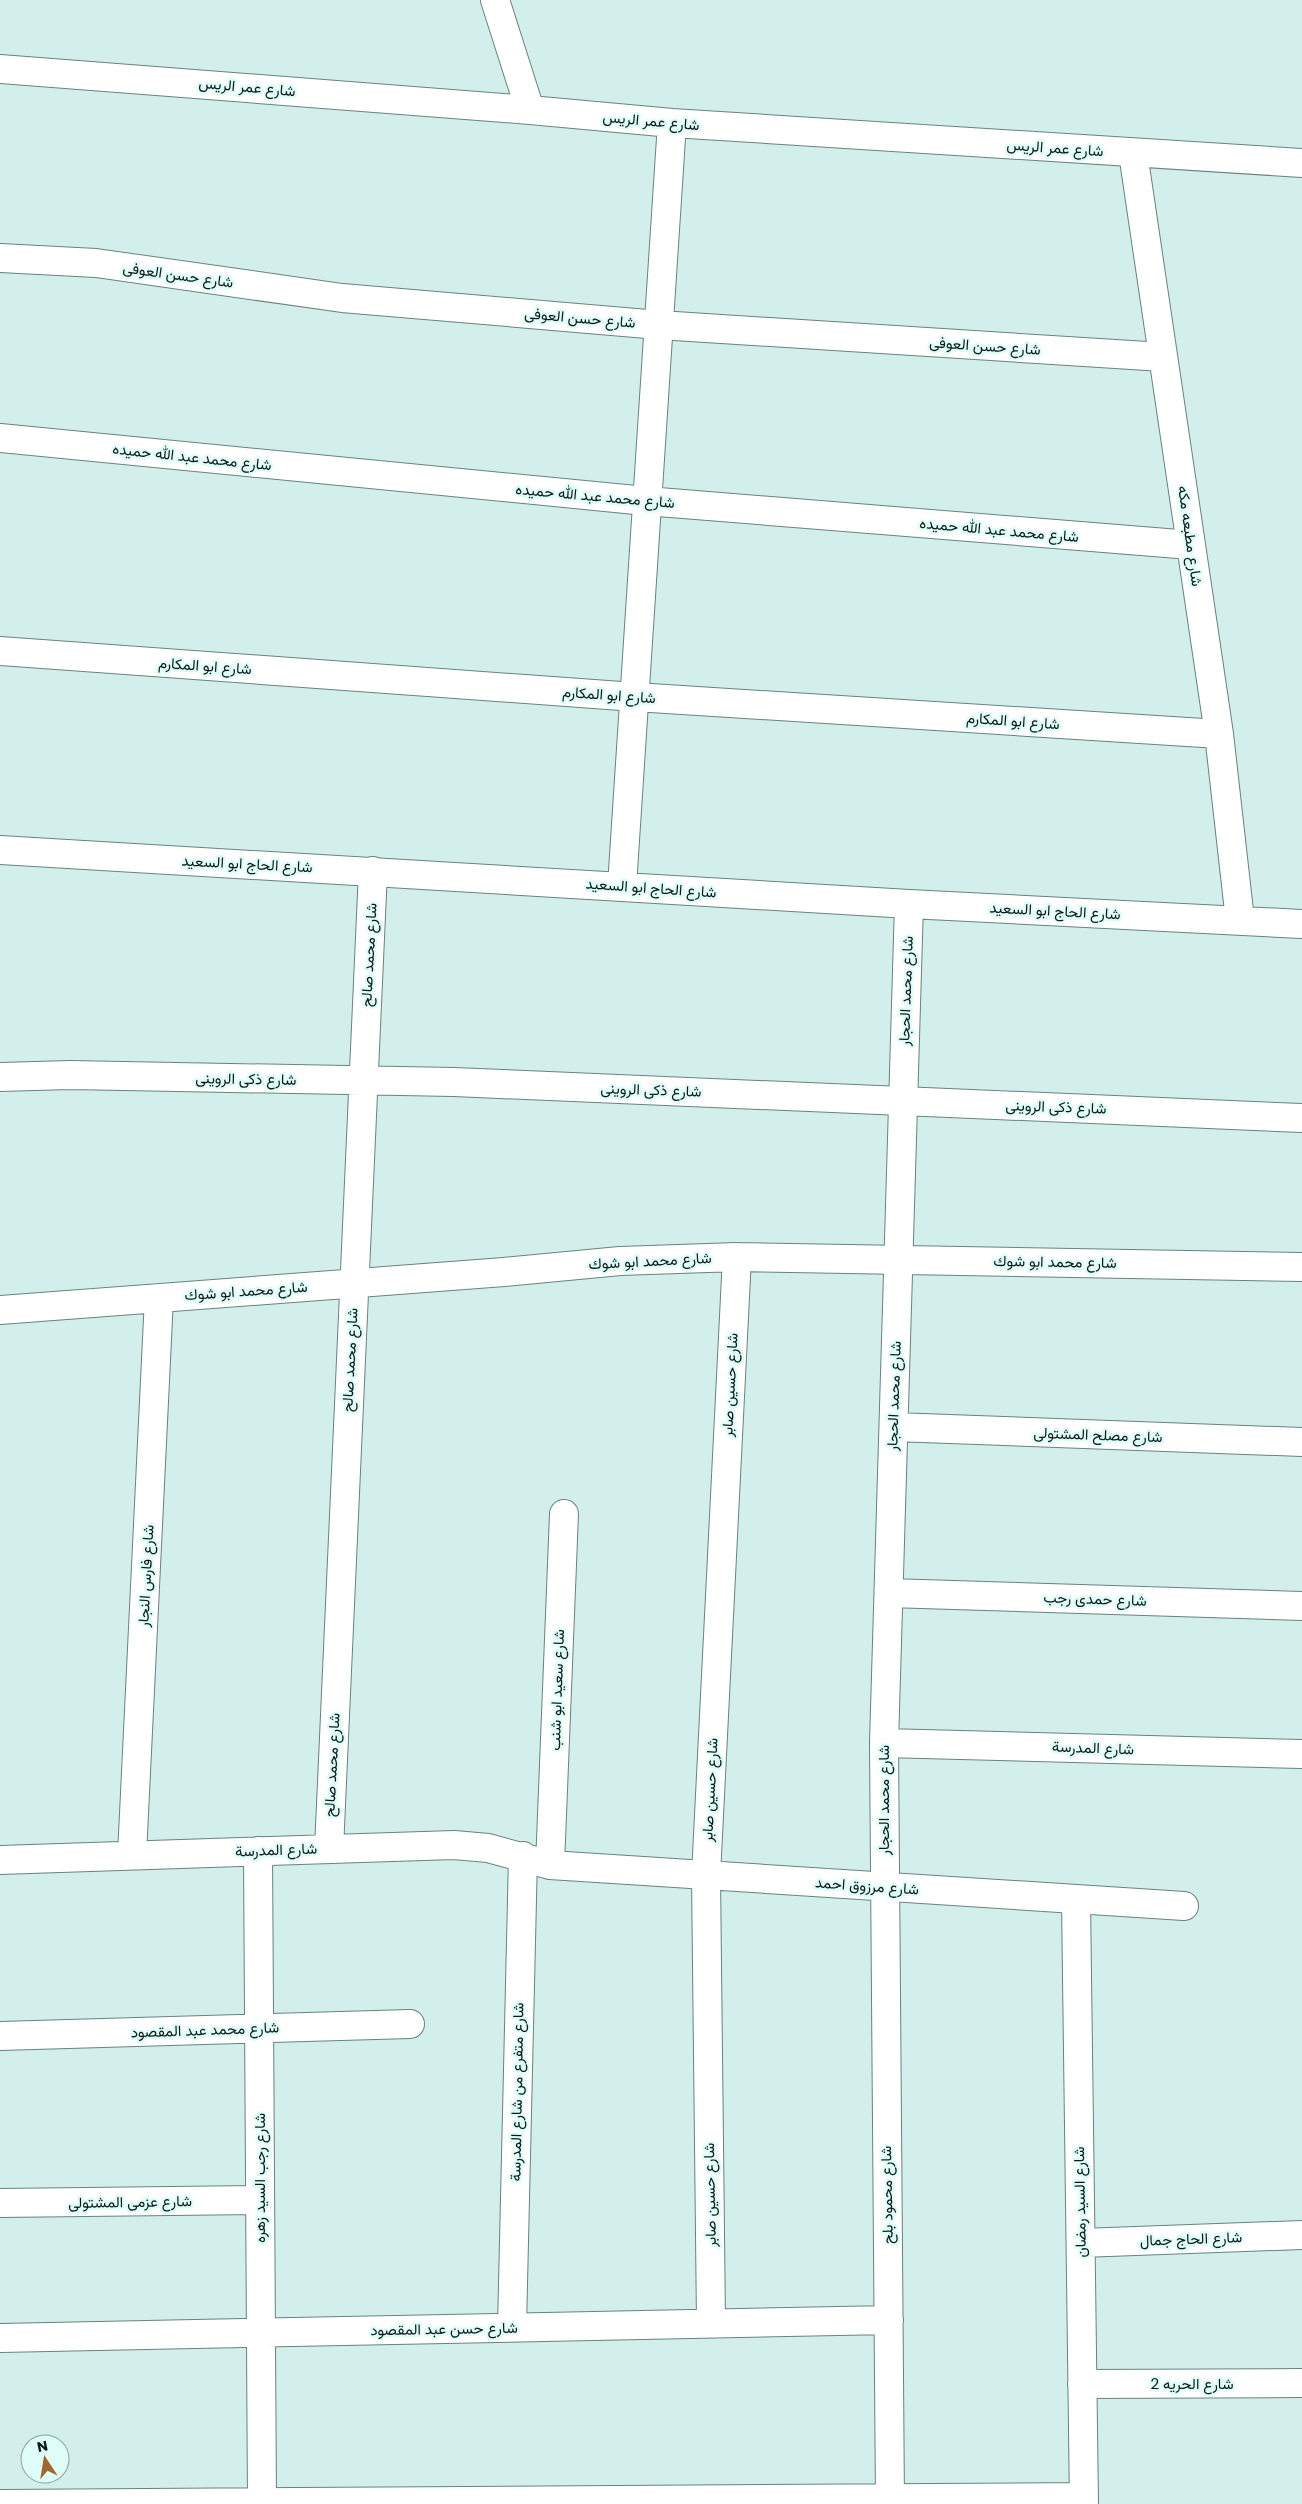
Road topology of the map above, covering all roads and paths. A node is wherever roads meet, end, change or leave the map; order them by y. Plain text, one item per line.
1 (495, 0) edge
2 (0, 69) edge
3 (530, 110) junction
4 (672, 123) junction
5 (1133, 153) junction
6 (1302, 163) edge
7 (0, 258) edge
8 (659, 325) junction
9 (1163, 357) junction
10 (0, 438) edge
11 (646, 501) junction
12 (1191, 545) junction
13 (0, 651) edge
14 (635, 697) junction
15 (1219, 734) junction
16 (0, 850) edge
17 (373, 871) junction
18 (622, 886) junction
19 (909, 904) junction
20 (1240, 920) junction
21 (1302, 924) edge
22 (0, 1076) edge
23 (363, 1081) junction
24 (903, 1101) junction
25 (1302, 1118) edge
26 (736, 1257) junction
27 (898, 1259) junction
28 (1302, 1267) edge
29 (354, 1284) junction
30 (159, 1298) junction
31 (0, 1310) edge
32 (894, 1427) junction
33 (1302, 1442) edge
34 (564, 1514) dead end
35 (889, 1592) junction
36 (1302, 1606) edge
37 (884, 1743) junction
38 (1302, 1754) edge
39 (329, 1849) junction
40 (258, 1851) junction
41 (132, 1855) junction
42 (523, 1856) junction
43 (0, 1860) edge
44 (550, 1865) junction
45 (706, 1875) junction
46 (885, 1887) junction
47 (1076, 1900) junction
48 (1184, 1906) dead end
49 (410, 2024) dead end
50 (259, 2028) junction
51 (0, 2036) edge
52 (260, 2200) junction
53 (0, 2203) edge
54 (1302, 2235) edge
55 (1081, 2243) junction
56 (889, 2320) junction
57 (711, 2323) junction
58 (512, 2327) junction
59 (261, 2333) junction
60 (0, 2338) edge
61 (1302, 2383) edge
62 (1082, 2384) junction
63 (890, 2501) edge
64 (1084, 2501) edge
65 (262, 2503) edge
66 (0, 2504) edge

1 - 3 street
2 - 3 street, شارع عمر الريس
3 - 4 street, شارع عمر الريس
4 - 5 street, شارع عمر الريس
4 - 8 street
5 - 6 street, شارع عمر الريس
5 - 9 street, شارع مطبعه مكه
7 - 8 street, شارع حسن العوفى
8 - 9 street, شارع حسن العوفى
8 - 11 street
9 - 12 street, شارع مطبعه مكه
10 - 11 street, شارع محمد عبد الله حميده
11 - 12 street, شارع محمد عبد الله حميده
11 - 14 street
12 - 15 street, شارع مطبعه مكه
13 - 14 street, شارع ابو المكارم
14 - 15 street, شارع ابو المكارم
14 - 18 street
15 - 20 street, شارع مطبعه مكه
16 - 17 street, شارع الحاج ابو السعيد
17 - 18 street, شارع الحاج ابو السعيد
17 - 23 street, شارع محمد صالح
18 - 19 street, شارع الحاج ابو السعيد
19 - 20 street, شارع الحاج ابو السعيد
19 - 24 street, شارع محمد الحجار
20 - 21 street, شارع الحاج ابو السعيد
22 - 23 street, شارع ذكى الروينى
23 - 24 street, شارع ذكى الروينى
23 - 29 street, شارع محمد صالح
24 - 25 street, شارع ذكى الروينى
24 - 27 street, شارع محمد الحجار
26 - 27 street, شارع محمد ابو شوك
26 - 29 street, شارع محمد ابو شوك
26 - 45 street, شارع حسين صابر
27 - 28 street, شارع محمد ابو شوك
27 - 32 street, شارع محمد الحجار
29 - 30 street, شارع محمد ابو شوك
29 - 39 street, شارع محمد صالح
30 - 31 street, شارع محمد ابو شوك
30 - 41 street, شارع فارس النجار
32 - 33 street, شارع مصلح المشتولى
32 - 35 street, شارع محمد الحجار
34 - 44 street, شارع سعيد ابو شنب
35 - 36 street, شارع حمدى رجب
35 - 37 street, شارع محمد الحجار
37 - 38 street, شارع المدرسة
37 - 46 street, شارع محمد الحجار
39 - 40 street, شارع المدرسة
39 - 42 street, شارع المدرسة
40 - 41 street, شارع المدرسة
40 - 50 street, شارع رجب السيد زهره
41 - 43 street, شارع المدرسة
42 - 44 street, شارع المدرسة
42 - 58 street, شارع متفرع من شارع المدرسة
44 - 45 street, شارع مرزوق احمد
45 - 46 street, شارع مرزوق احمد
45 - 57 street, شارع حسين صابر
46 - 47 street, شارع مرزوق احمد
46 - 56 street, شارع محمود بلح
47 - 48 street, شارع مرزوق احمد
47 - 55 street, شارع السيد رمضان
49 - 50 street, شارع محمد عبد المقصود
50 - 51 street, شارع محمد عبد المقصود
50 - 52 street, شارع رجب السيد زهره
52 - 53 street, شارع عزمى المشتولى
52 - 59 street, شارع رجب السيد زهره
54 - 55 street, شارع الحاج جمال
55 - 62 street, شارع السيد رمضان
56 - 57 street, شارع حسن عبد المقصود
56 - 63 street, شارع محمود بلح
57 - 58 street, شارع حسن عبد المقصود
58 - 59 street, شارع حسن عبد المقصود
59 - 60 street, شارع حسن عبد المقصود
59 - 65 street, شارع رجب السيد زهره
61 - 62 street, شارع الحريه 2
62 - 64 street, شارع السيد رمضان
63 - 64 street
63 - 65 street
65 - 66 street

